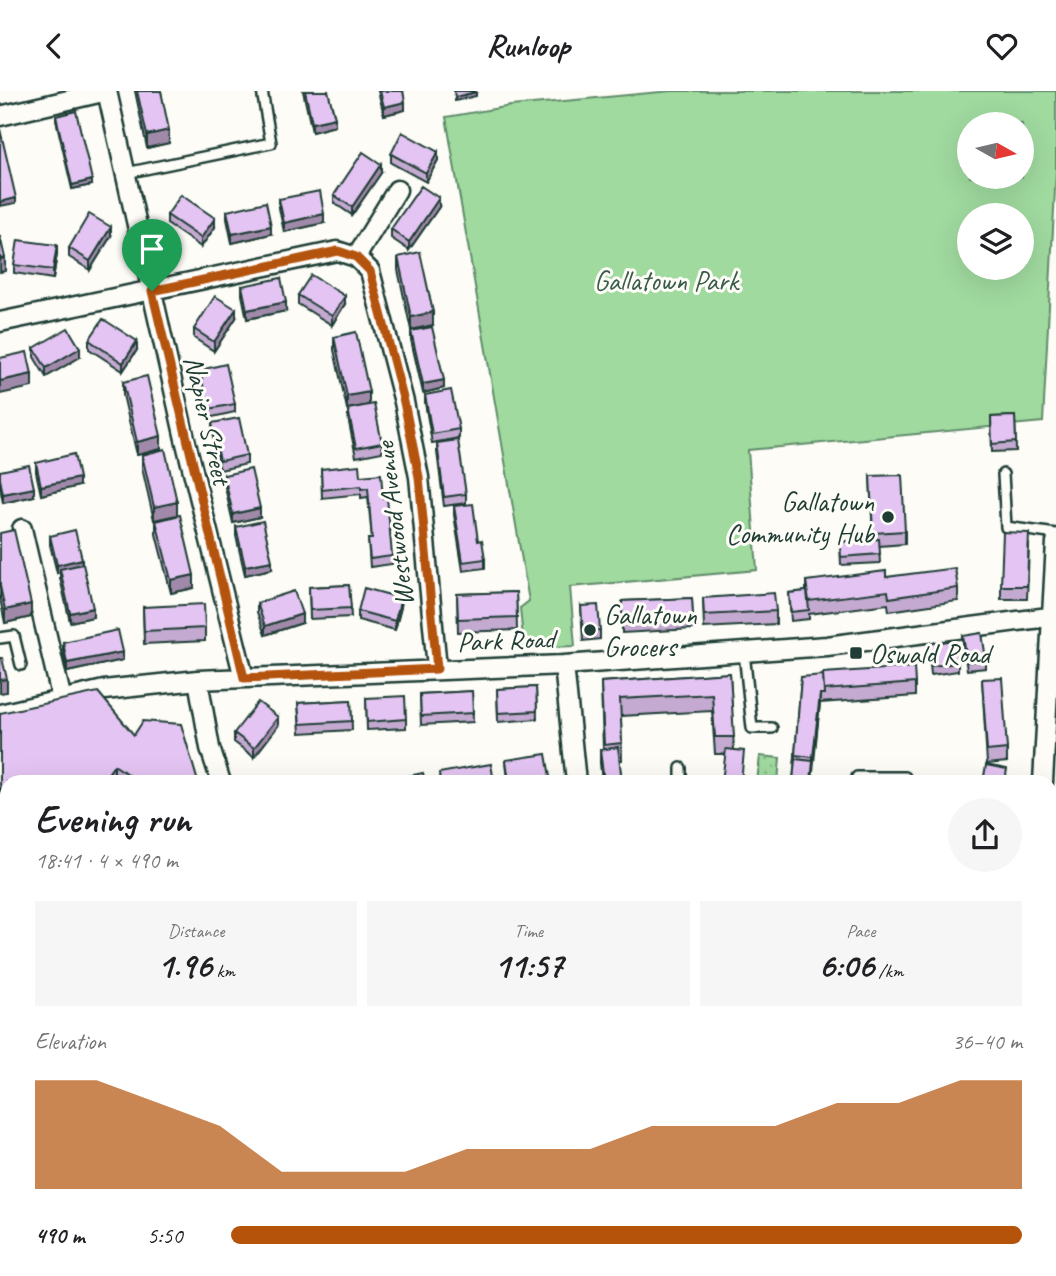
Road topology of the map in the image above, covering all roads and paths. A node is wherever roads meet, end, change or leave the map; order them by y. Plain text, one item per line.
1 (107, 91) edge
2 (262, 91) edge
3 (0, 116) edge
4 (126, 173) junction
5 (397, 190) dead end
6 (356, 257) junction
7 (152, 291) junction
8 (0, 322) edge
9 (1003, 474) dead end
10 (22, 529) dead end
11 (1056, 534) edge
12 (1056, 542) edge
13 (1055, 616) edge
14 (0, 638) edge
15 (744, 652) junction
16 (21, 665) dead end
17 (564, 665) junction
18 (437, 669) junction
19 (244, 678) junction
20 (198, 680) junction
21 (62, 700) junction
22 (0, 714) edge
23 (772, 728) dead end
24 (681, 768) dead end
25 (219, 775) edge
26 (575, 775) edge
27 (681, 775) edge
28 (1044, 775) edge

1 - 3 street
1 - 4 street, Napier Street
2 - 4 lane
4 - 7 street, Napier Street
5 - 6 street
6 - 7 street
6 - 18 street, Westwood Avenue
7 - 8 street
7 - 19 street, Napier Street
9 - 11 lane
10 - 21 street
12 - 13 street
13 - 15 street, Park Road
13 - 28 street
14 - 16 lane
15 - 17 street, Park Road
15 - 23 lane
17 - 18 street, Park Road
17 - 26 street
18 - 19 street, Park Road
19 - 20 street, Park Road
20 - 21 street, Park Road
20 - 25 street
21 - 22 street, Park Road
24 - 27 lane

